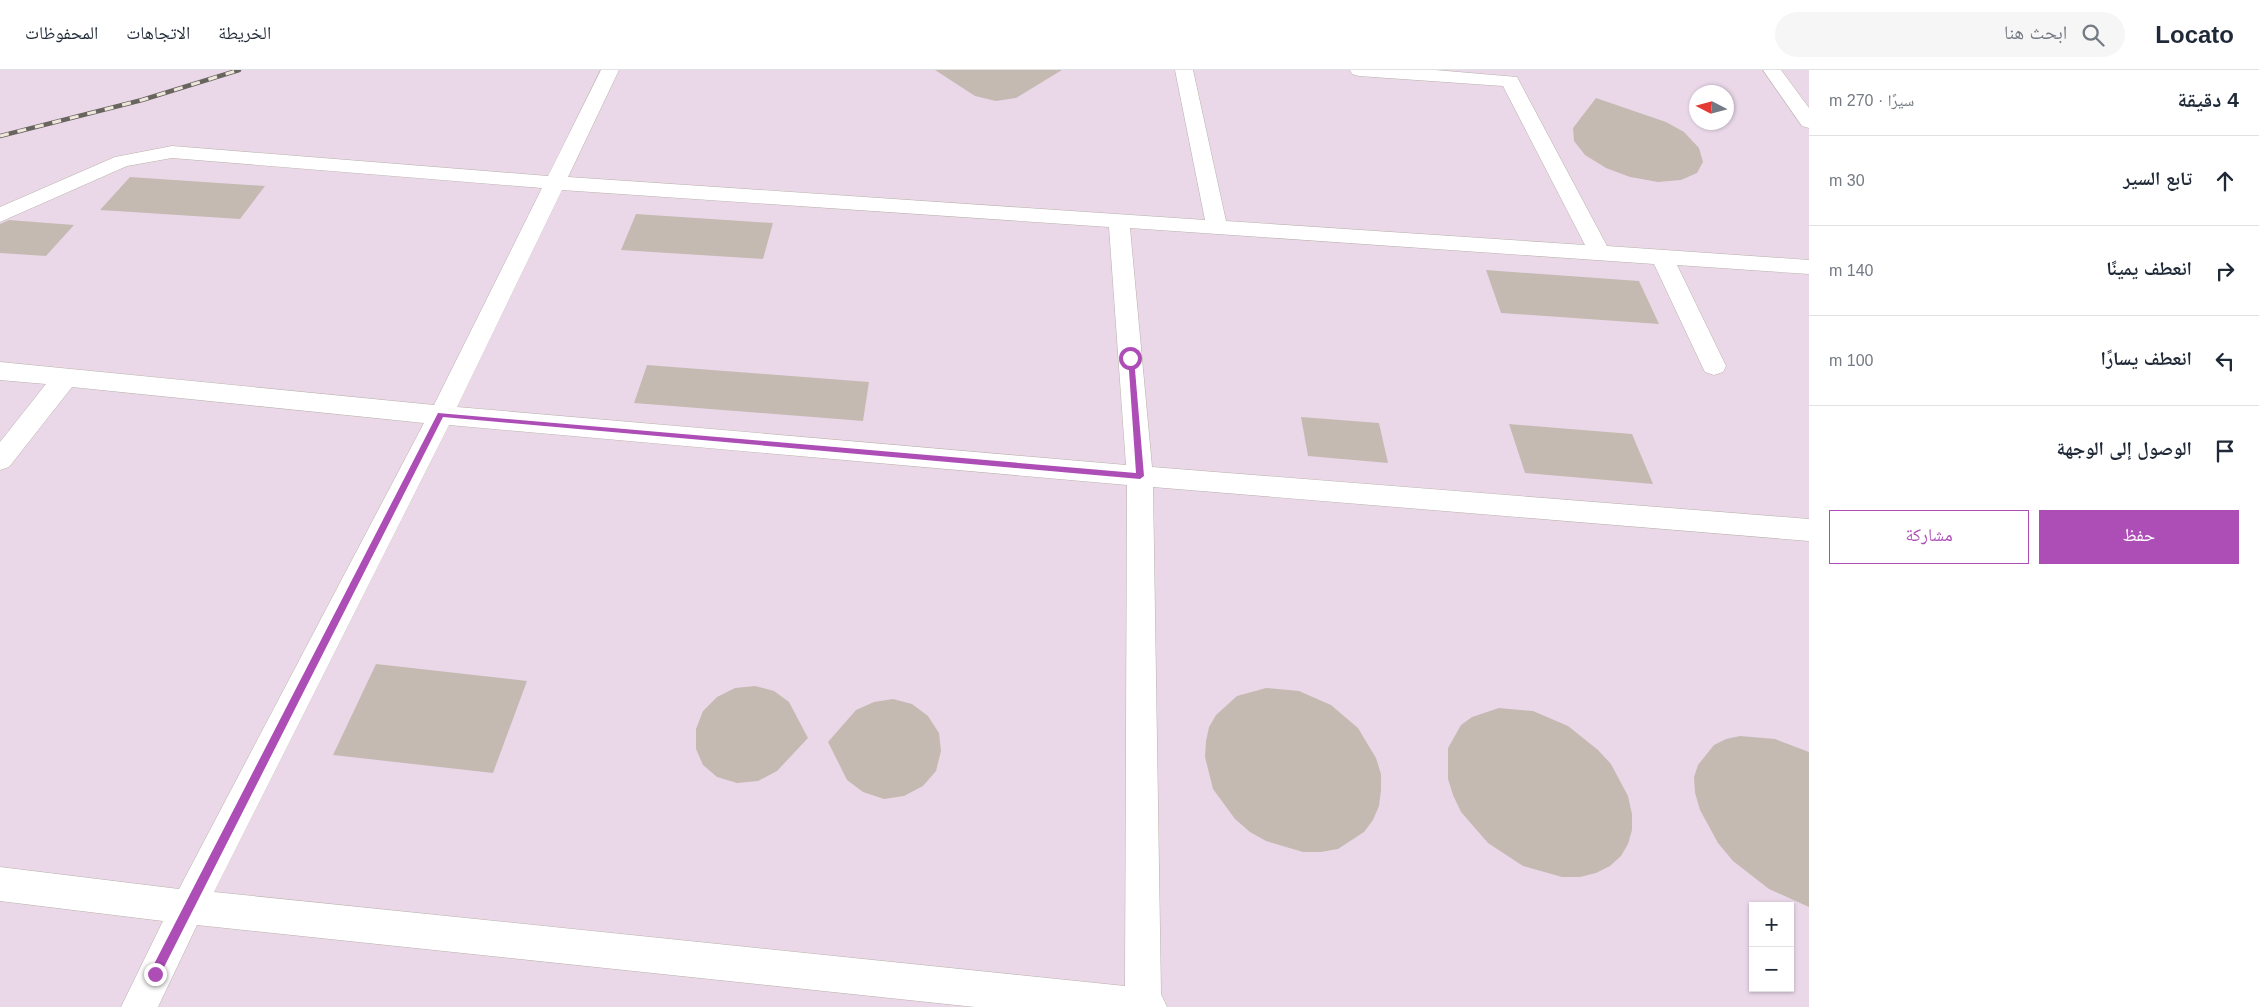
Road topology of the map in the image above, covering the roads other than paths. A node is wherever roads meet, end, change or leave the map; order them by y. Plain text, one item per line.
1 (610, 70) edge
2 (1184, 70) edge
3 (1359, 70) edge
4 (1772, 70) edge
5 (1800, 96) edge
6 (1809, 122) edge
7 (556, 183) junction
8 (0, 214) edge
9 (1118, 220) junction
10 (1217, 227) junction
11 (1600, 253) junction
12 (1662, 258) junction
13 (1809, 268) edge
14 (1714, 366) dead end
15 (0, 371) edge
16 (66, 377) junction
17 (441, 414) junction
18 (0, 460) edge
19 (1140, 476) junction
20 (1809, 530) edge
21 (0, 884) edge
22 (188, 907) junction
23 (139, 1007) edge
24 (1143, 1007) edge
25 (1149, 1007) edge

1 - 7 lane
2 - 10 lane
3 - 11 lane
4 - 5 lane
5 - 6 lane
7 - 8 lane
7 - 9 lane
7 - 17 lane
9 - 10 lane
9 - 19 lane
10 - 11 lane
11 - 12 lane
12 - 13 lane
12 - 14 lane
15 - 16 lane
16 - 17 lane
16 - 18 lane
17 - 19 lane
17 - 22 lane
19 - 20 lane
19 - 24 lane
21 - 22 lane
22 - 23 lane
22 - 24 lane
24 - 25 lane

